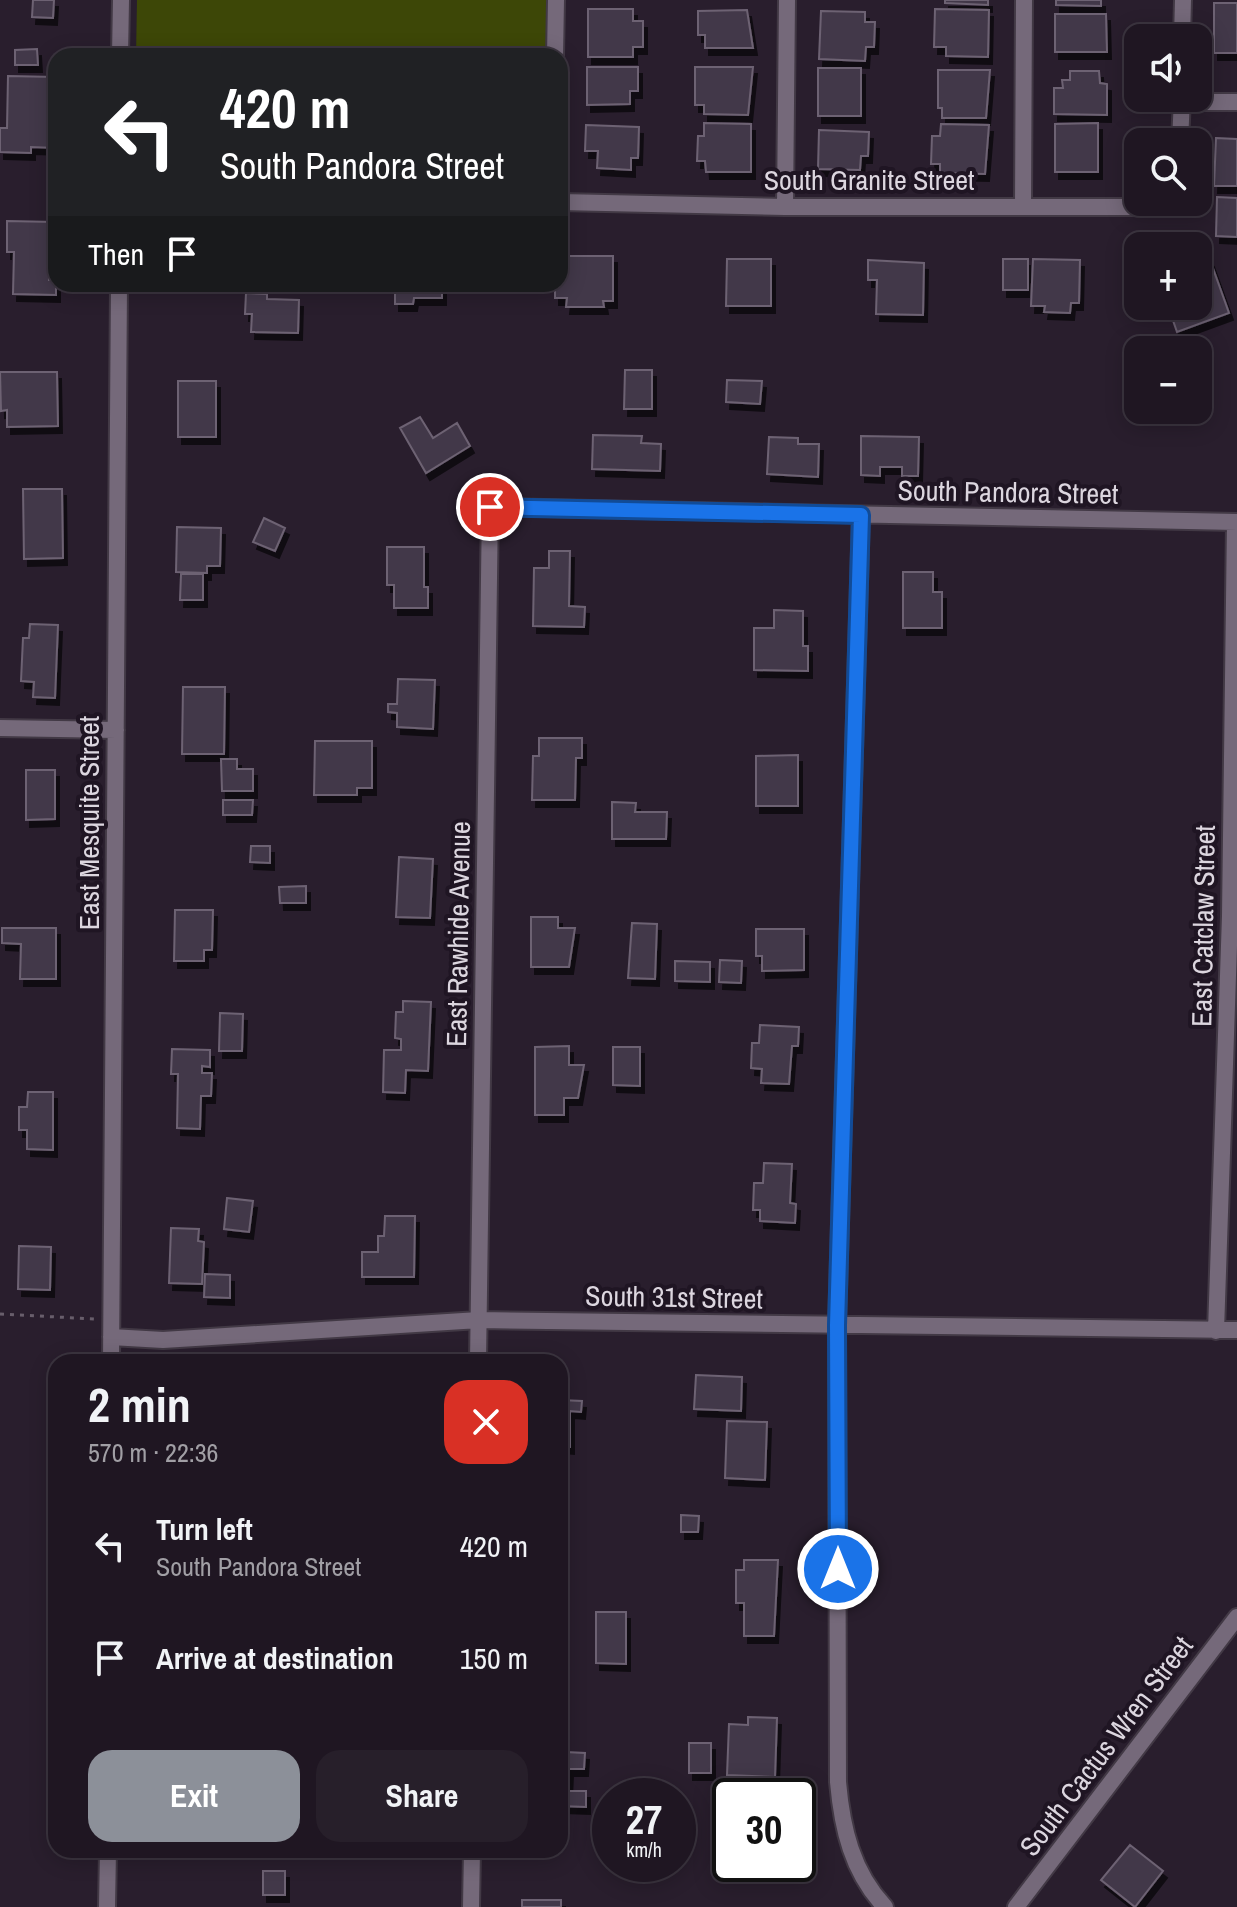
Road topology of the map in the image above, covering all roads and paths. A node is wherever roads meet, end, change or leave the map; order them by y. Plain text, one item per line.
1 (121, 0) edge
2 (556, 0) edge
3 (787, 0) edge
4 (1024, 0) edge
5 (1183, 0) edge
6 (1182, 24) edge
7 (120, 48) edge
8 (555, 48) edge
9 (1212, 101) edge
10 (1237, 102) edge
11 (568, 202) edge
12 (1124, 206) edge
13 (785, 207) junction
14 (1023, 207) junction
15 (119, 292) edge
16 (490, 507) joint
17 (861, 515) junction
18 (1236, 522) edge
19 (0, 728) edge
20 (116, 730) junction
21 (1234, 916) edge
22 (0, 1314) edge
23 (479, 1320) junction
24 (837, 1325) junction
25 (1237, 1330) edge
26 (1216, 1331) junction
27 (103, 1334) junction
28 (109, 1354) edge
29 (478, 1354) edge
30 (1237, 1617) edge
31 (108, 1858) edge
32 (472, 1858) edge
33 (107, 1907) edge
34 (471, 1907) edge
35 (885, 1907) edge
36 (1016, 1907) edge

1 - 7 street
2 - 8 street
3 - 13 street
4 - 14 street
5 - 6 street
9 - 10 street
11 - 13 street, South Granite Street
12 - 14 street, South Granite Street
13 - 14 street, South Granite Street
15 - 20 street, East Mesquite Street
16 - 17 street, South Pandora Street
16 - 23 street, East Rawhide Avenue
17 - 18 street, South Pandora Street
17 - 24 street
18 - 21 street, East Catclaw Street
19 - 20 street
20 - 27 street, East Mesquite Street
21 - 26 street, East Catclaw Street
22 - 27 path
23 - 24 street, South 31st Street
23 - 27 street, South 31st Street
23 - 29 street, East Rawhide Avenue
24 - 26 street, South 31st Street
24 - 35 street
25 - 26 street, South 31st Street
27 - 28 street, East Mesquite Street
30 - 36 street, South Cactus Wren Street
31 - 33 street
32 - 34 street

